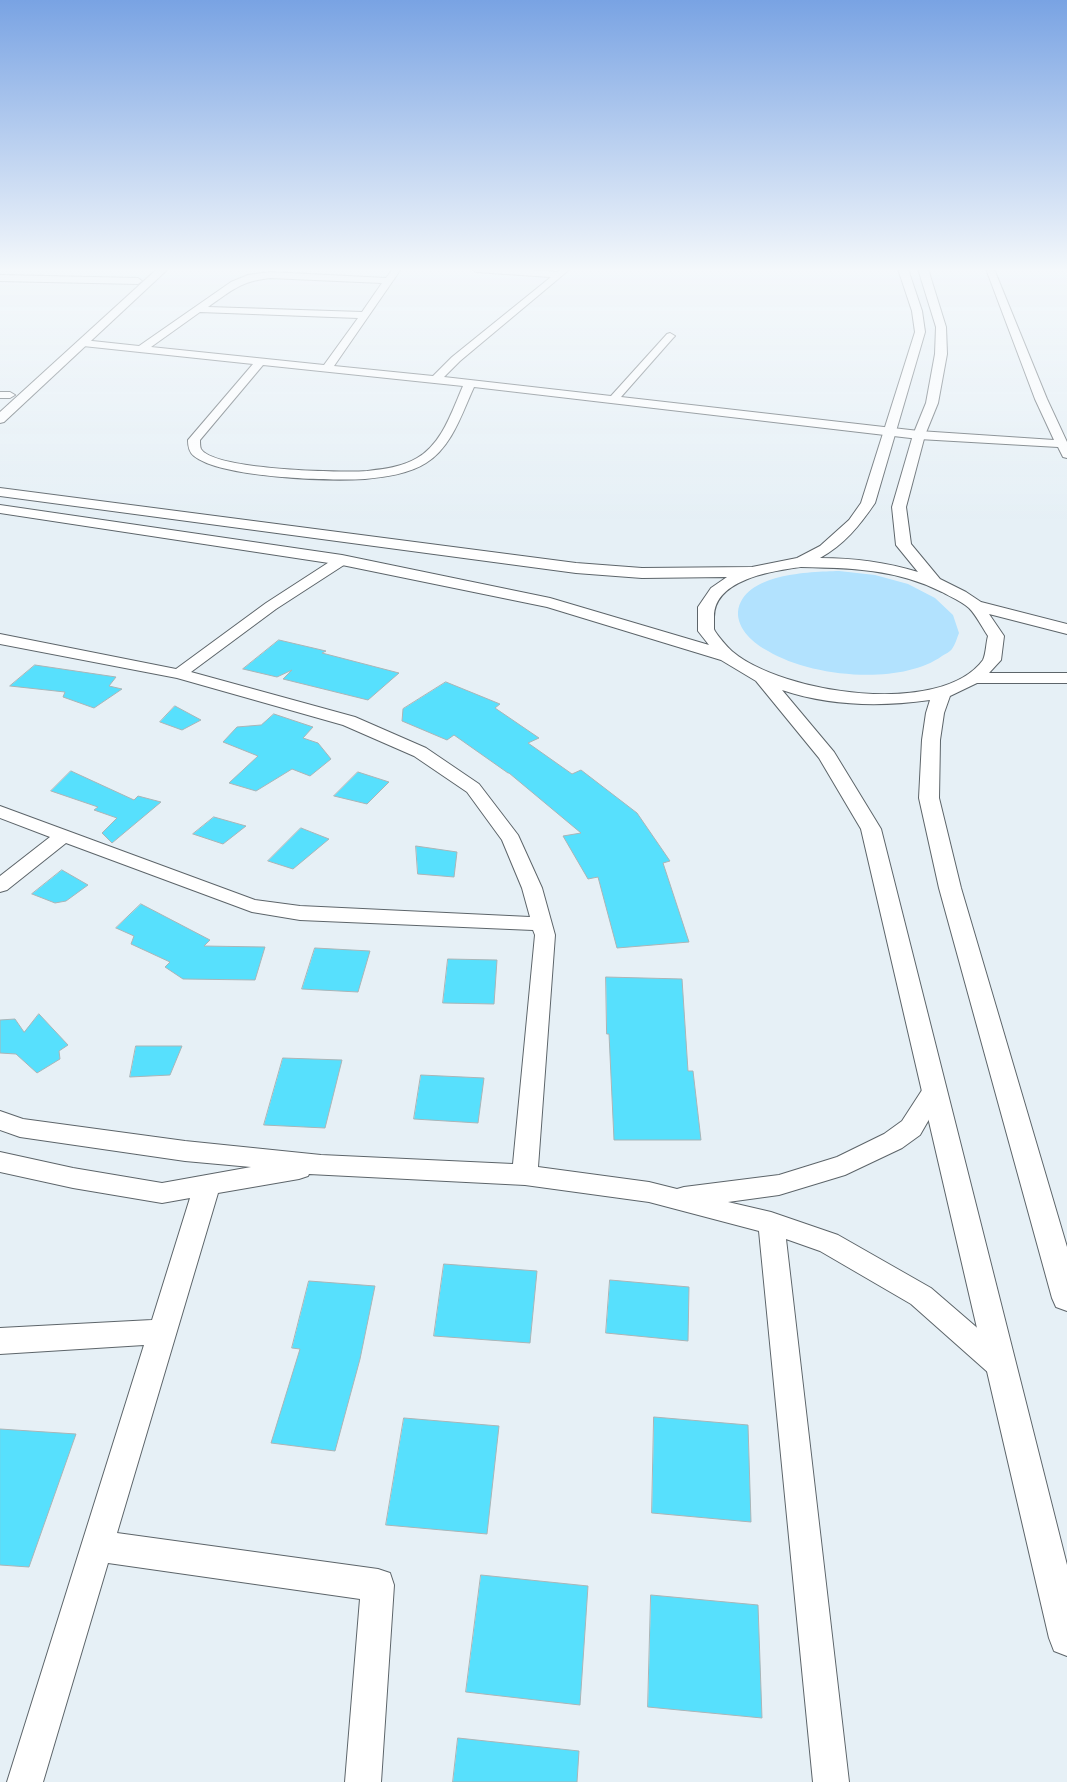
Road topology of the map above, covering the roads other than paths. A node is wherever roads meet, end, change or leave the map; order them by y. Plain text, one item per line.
1 (55, 352) edge
2 (73, 352) edge
3 (170, 352) edge
4 (338, 352) edge
5 (464, 352) edge
6 (656, 352) edge
7 (914, 352) edge
8 (941, 352) edge
9 (1023, 352) edge
10 (260, 362) junction
11 (326, 369) junction
12 (436, 380) junction
13 (470, 383) junction
14 (5, 395) edge
15 (613, 400) junction
16 (0, 404) edge
17 (0, 419) edge
18 (889, 432) junction
19 (919, 435) junction
20 (1065, 449) edge
21 (0, 492) edge
22 (0, 510) edge
23 (342, 560) junction
24 (802, 562) junction
25 (752, 572) junction
26 (934, 582) junction
27 (975, 605) junction
28 (1067, 629) edge
29 (0, 639) edge
30 (726, 656) junction
31 (179, 674) junction
32 (762, 677) junction
33 (974, 678) junction
34 (1067, 678) edge
35 (942, 693) junction
36 (0, 812) edge
37 (64, 836) junction
38 (0, 886) edge
39 (542, 924) junction
40 (934, 1090) junction
41 (0, 1120) edge
42 (0, 1162) edge
43 (321, 1165) junction
44 (525, 1175) junction
45 (207, 1186) junction
46 (674, 1198) junction
47 (771, 1223) junction
48 (1067, 1298) edge
49 (163, 1332) junction
50 (0, 1341) edge
51 (1001, 1366) junction
52 (98, 1546) junction
53 (1067, 1638) edge
54 (25, 1782) edge
55 (363, 1782) edge
56 (831, 1782) edge

1 - 14 main road
2 - 17 main road
3 - 10 street
4 - 11 street
5 - 12 street
6 - 15 street
7 - 18 main road
8 - 19 main road
9 - 20 street
10 - 11 street
10 - 13 street
11 - 12 street
12 - 13 street
13 - 15 street
14 - 16 main road
15 - 18 street
18 - 19 street
18 - 24 main road
19 - 20 street
19 - 26 main road
21 - 25 main road
22 - 23 main road
23 - 30 main road
23 - 31 street
24 - 25 main road
24 - 26 main road
25 - 30 main road
26 - 27 main road
27 - 28 main road
27 - 33 main road
29 - 31 street
30 - 32 main road
31 - 39 street
32 - 35 main road
32 - 40 main road
33 - 34 main road
33 - 35 main road
35 - 48 main road
36 - 37 street
37 - 38 street
37 - 39 street
39 - 44 street
40 - 46 street
40 - 51 main road
41 - 43 street
42 - 45 street
43 - 44 street
43 - 45 street
44 - 46 street
45 - 49 street
46 - 47 street
47 - 51 street
47 - 56 street
49 - 50 street
49 - 52 street
51 - 53 main road
52 - 54 street
52 - 55 street

